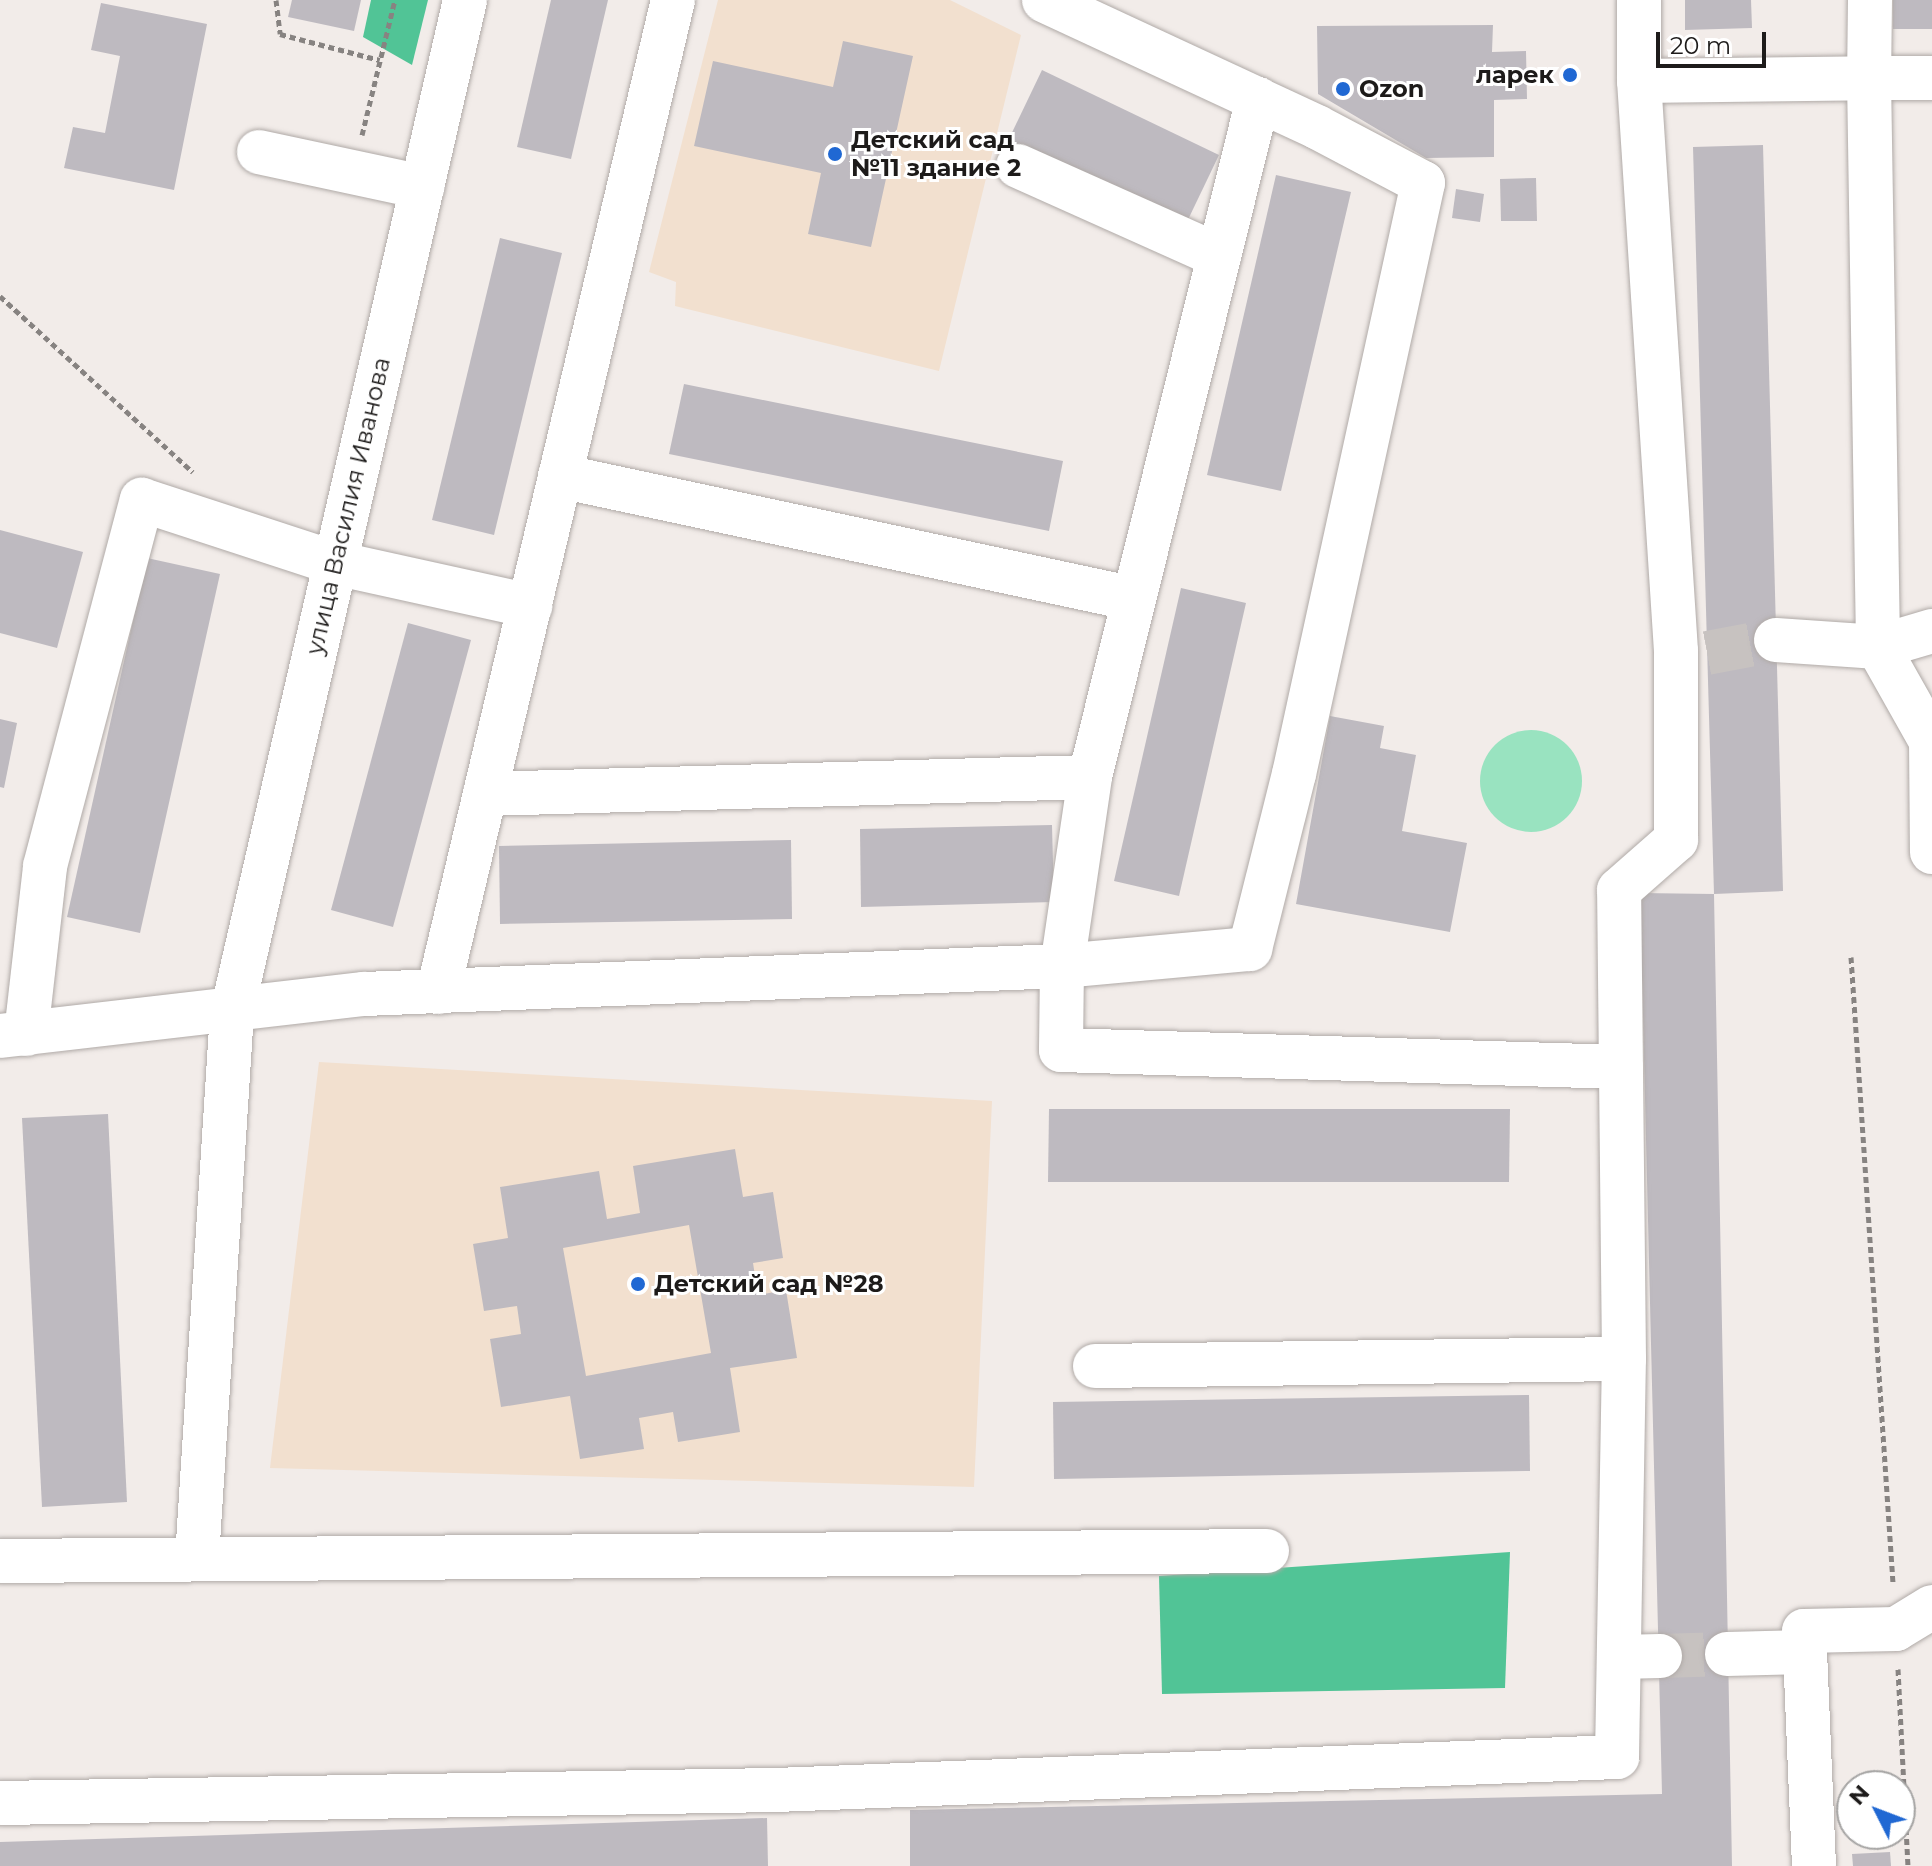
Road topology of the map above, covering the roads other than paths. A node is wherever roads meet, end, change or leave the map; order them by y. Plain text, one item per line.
1 (465, 0) edge
2 (673, 0) edge
3 (1044, 0) edge
4 (1639, 0) edge
5 (1870, 0) edge
6 (1869, 78) junction
7 (1932, 78) edge
8 (1639, 81) junction
9 (1258, 99) junction
10 (259, 152) dead end
11 (1018, 166) dead end
12 (422, 187) junction
13 (1219, 256) junction
14 (560, 476) junction
15 (335, 563) junction
16 (1134, 599) junction
17 (530, 606) junction
18 (1932, 631) edge
19 (1776, 640) tunnel mouth
20 (1878, 647) junction
21 (1931, 732) edge
22 (1090, 777) junction
23 (485, 794) junction
24 (1932, 852) edge
25 (1062, 966) junction
26 (438, 992) junction
27 (232, 1012) junction
28 (13, 1035) edge
29 (1621, 1067) junction
30 (1624, 1359) junction
31 (1095, 1366) dead end
32 (1267, 1551) dead end
33 (197, 1558) junction
34 (0, 1561) edge
35 (1914, 1618) edge
36 (1805, 1652) junction
37 (1727, 1654) tunnel mouth
38 (0, 1803) edge
39 (1814, 1866) edge

1 - 12 street, улица Василия Иванова
2 - 14 street
3 - 9 street
4 - 8 street
5 - 6 street
6 - 7 street
6 - 8 street
6 - 20 street
8 - 29 street
9 - 13 street
9 - 25 street
10 - 12 street
11 - 13 street
12 - 15 street, улица Василия Иванова
13 - 16 street
14 - 16 street
14 - 17 street
15 - 17 street
15 - 27 street, улица Василия Иванова
15 - 28 street
16 - 22 street
17 - 23 street
18 - 20 street
19 - 20 street
20 - 21 street
21 - 24 street
22 - 23 street
22 - 25 street
23 - 26 street
25 - 26 street
25 - 29 street
26 - 27 street
27 - 28 street
27 - 33 street, улица Василия Иванова
29 - 30 street
30 - 31 street
30 - 38 street
32 - 33 street
33 - 34 street
35 - 36 street
36 - 37 street
36 - 39 street

